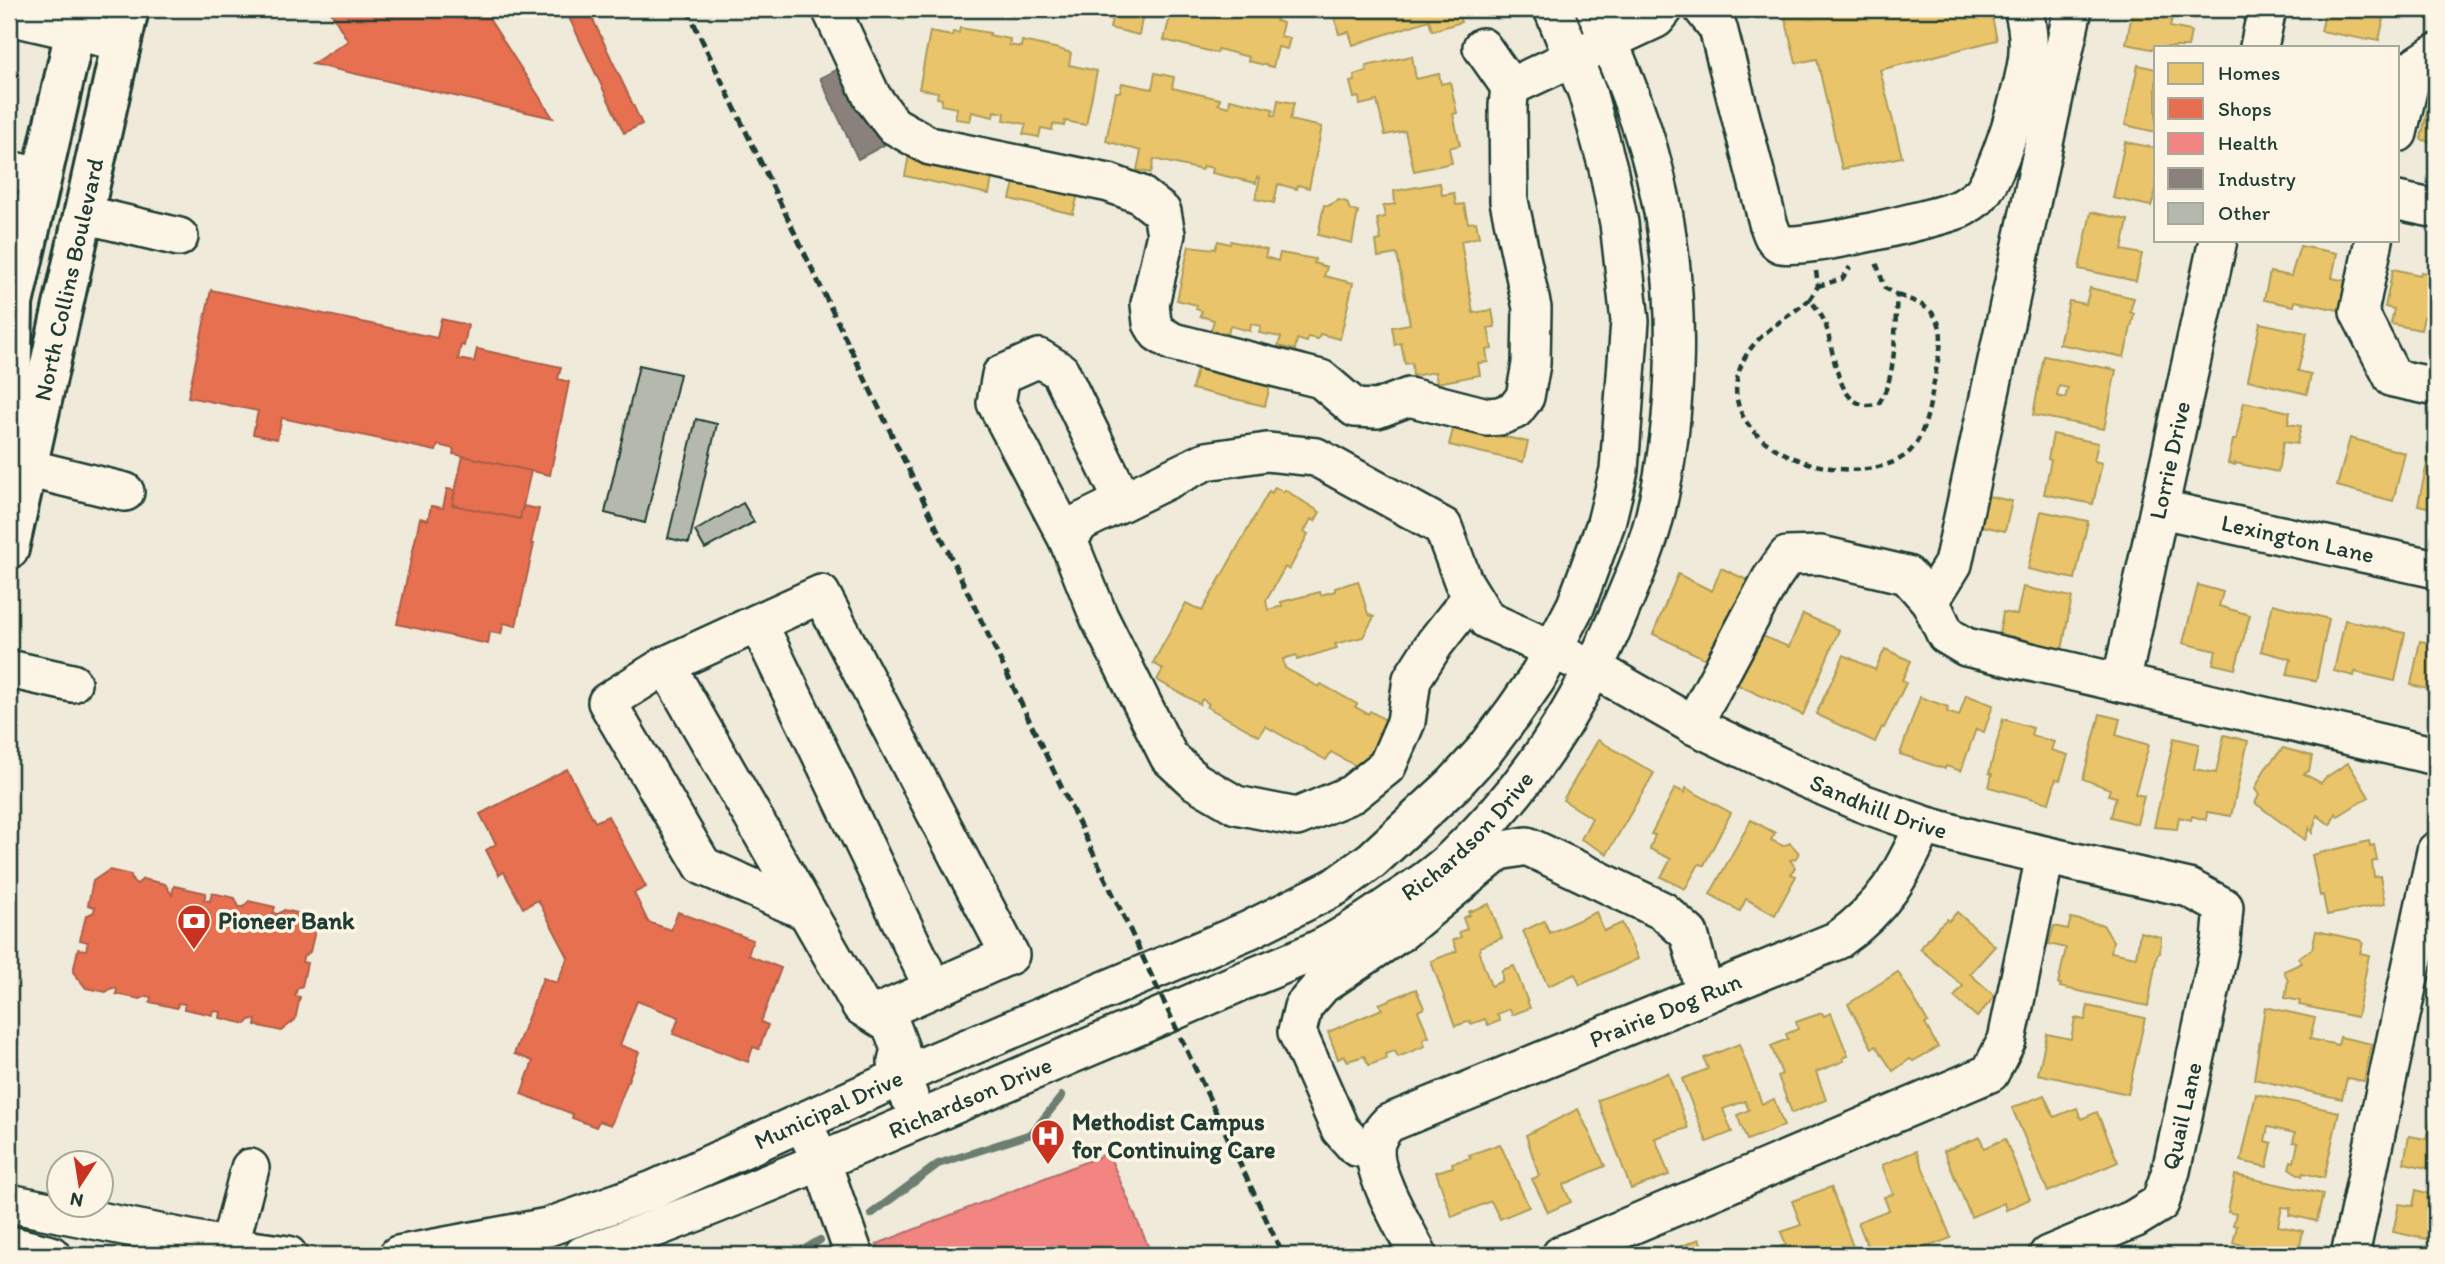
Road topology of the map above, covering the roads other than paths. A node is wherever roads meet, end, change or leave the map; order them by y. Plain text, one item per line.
1 (831, 9) edge
2 (1553, 9) edge
3 (1664, 9) edge
4 (1703, 9) edge
5 (2023, 9) edge
6 (2073, 9) edge
7 (2267, 9) edge
8 (9, 16) edge
9 (77, 20) edge
10 (125, 25) edge
11 (1602, 25) edge
12 (2259, 46) edge
13 (1482, 47) dead end
14 (2436, 53) edge
15 (1573, 58) junction
16 (1510, 87) junction
17 (2400, 124) edge
18 (25, 174) edge
19 (2400, 201) edge
20 (2436, 209) edge
21 (83, 214) junction
22 (179, 237) dead end
23 (2218, 242) edge
24 (2374, 242) edge
25 (11, 312) edge
26 (2436, 387) edge
27 (18, 473) edge
28 (125, 492) dead end
29 (1123, 501) junction
30 (2161, 509) junction
31 (1068, 540) junction
32 (9, 549) edge
33 (2436, 569) edge
34 (1472, 596) junction
35 (1930, 601) junction
36 (758, 623) junction
37 (1553, 649) junction
38 (666, 665) junction
39 (9, 669) edge
40 (1595, 669) junction
41 (2121, 683) junction
42 (72, 684) dead end
43 (1693, 725) junction
44 (2436, 756) edge
45 (1924, 825) junction
46 (2436, 851) edge
47 (2045, 856) junction
48 (2224, 907) joint
49 (806, 911) junction
50 (1249, 930) joint
51 (933, 988) junction
52 (1705, 994) junction
53 (876, 1014) junction
54 (899, 1069) junction
55 (920, 1119) junction
56 (802, 1121) junction
57 (1375, 1150) junction
58 (821, 1160) junction
59 (250, 1168) dead end
60 (9, 1203) edge
61 (595, 1211) junction
62 (9, 1245) edge
63 (228, 1251) edge
64 (598, 1253) edge
65 (51, 1255) edge
66 (288, 1255) edge
67 (398, 1255) edge
68 (854, 1255) edge
69 (1418, 1255) edge
70 (1561, 1255) edge
71 (2048, 1255) edge
72 (2350, 1255) edge

1 - 16 street
2 - 15 street, Richardson Drive
3 - 11 street
4 - 5 street
6 - 35 street
7 - 12 street
8 - 9 street
9 - 10 street
9 - 18 main road, North Collins Boulevard
10 - 21 main road, North Collins Boulevard
11 - 15 street
11 - 40 street, Richardson Drive
13 - 16 street
14 - 17 street
15 - 16 street
15 - 37 street, Richardson Drive
18 - 25 main road, North Collins Boulevard
19 - 20 street
21 - 22 street
21 - 27 main road, North Collins Boulevard
23 - 30 street, Lorrie Drive
24 - 26 street
25 - 27 main road, North Collins Boulevard
27 - 28 street
27 - 32 main road, North Collins Boulevard
29 - 31 street, Sandhill Drive
29 - 31 street
29 - 34 street, Sandhill Drive
30 - 33 street, Lexington Lane
30 - 41 street, Lorrie Drive
31 - 34 street
34 - 37 street, Sandhill Drive
35 - 41 street
35 - 43 street
36 - 38 street
36 - 51 street
36 - 51 street
37 - 40 street, Sandhill Drive
37 - 50 street, Richardson Drive
38 - 49 street
38 - 49 street
39 - 42 street
40 - 43 street, Sandhill Drive
40 - 55 street, Richardson Drive
41 - 44 street
43 - 45 street, Sandhill Drive
45 - 47 street, Sandhill Drive
45 - 52 street, Prairie Dog Run
46 - 72 street
47 - 48 street, Sandhill Drive
47 - 70 street
48 - 71 street, Quail Lane
49 - 53 street
50 - 54 street, Municipal Drive
51 - 53 street
52 - 57 street, Prairie Dog Run
52 - 57 street
53 - 54 street
54 - 55 street
54 - 56 street, Municipal Drive
55 - 58 street, Richardson Drive
56 - 58 street
56 - 61 street, Municipal Drive
57 - 69 street
58 - 64 street, Richardson Drive
58 - 68 street
59 - 63 street
60 - 63 street
61 - 64 street
61 - 67 street, Municipal Drive
62 - 65 street
63 - 66 street

